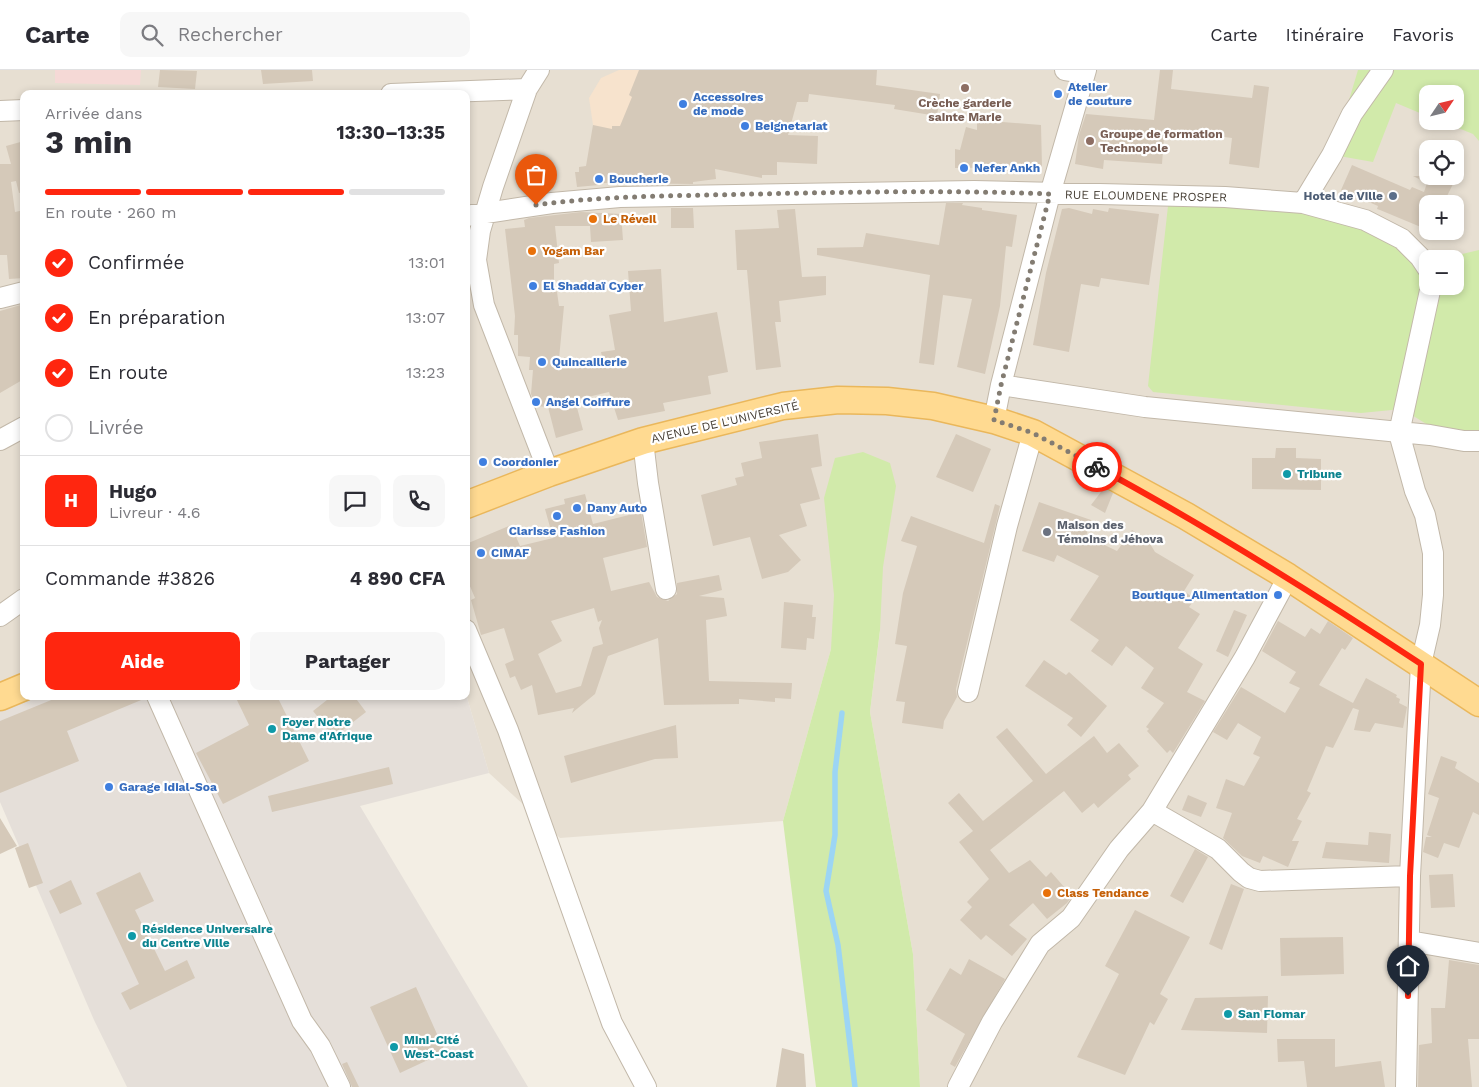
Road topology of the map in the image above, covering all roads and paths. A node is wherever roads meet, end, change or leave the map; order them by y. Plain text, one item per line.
1 (539, 70) edge
2 (1065, 70) edge
3 (1383, 70) edge
4 (1085, 71) edge
5 (527, 90) junction
6 (470, 92) edge
7 (20, 110) edge
8 (0, 111) edge
9 (1050, 194) junction
10 (1302, 203) junction
11 (476, 214) edge
12 (1419, 256) edge
13 (20, 293) edge
14 (1429, 295) edge
15 (0, 298) edge
16 (1001, 385) junction
17 (994, 420) junction
18 (20, 429) edge
19 (1033, 433) junction
20 (1400, 433) junction
21 (0, 440) edge
22 (643, 441) junction
23 (1479, 441) edge
24 (549, 473) junction
25 (470, 504) edge
26 (1288, 578) junction
27 (666, 589) dead end
28 (20, 602) edge
29 (0, 616) edge
30 (470, 640) edge
31 (1421, 664) junction
32 (20, 689) edge
33 (968, 692) dead end
34 (0, 697) edge
35 (159, 700) edge
36 (1479, 703) edge
37 (1152, 811) junction
38 (1410, 876) junction
39 (1409, 942) junction
40 (1479, 952) edge
41 (340, 1087) edge
42 (646, 1087) edge
43 (958, 1087) edge
44 (1406, 1087) edge

1 - 5 street
2 - 4 street
3 - 10 street
4 - 9 street
5 - 6 street
5 - 11 street
7 - 8 street
9 - 10 street, RUE ELOUMDENE PROSPER
9 - 11 street, RUE ELOUMDENE PROSPER
9 - 16 street
10 - 12 street, RUE ELOUMDENE PROSPER
11 - 24 street
13 - 15 street
14 - 20 street
16 - 17 street
16 - 20 street
17 - 19 main road, AVENUE DE L'UNIVERSITÉ
17 - 22 main road, AVENUE DE L'UNIVERSITÉ
18 - 21 street
19 - 26 main road, AVENUE DE L'UNIVERSITÉ
19 - 33 street
20 - 23 street
20 - 31 street
22 - 24 main road, AVENUE DE L'UNIVERSITÉ
22 - 27 street
24 - 25 main road, AVENUE DE L'UNIVERSITÉ
26 - 31 main road, AVENUE DE L'UNIVERSITÉ
26 - 37 street
28 - 29 street
30 - 42 street
31 - 36 main road, AVENUE DE L'UNIVERSITÉ
31 - 38 street
32 - 34 main road
35 - 41 street
37 - 38 street
37 - 43 street
38 - 39 street
39 - 40 street
39 - 44 street

